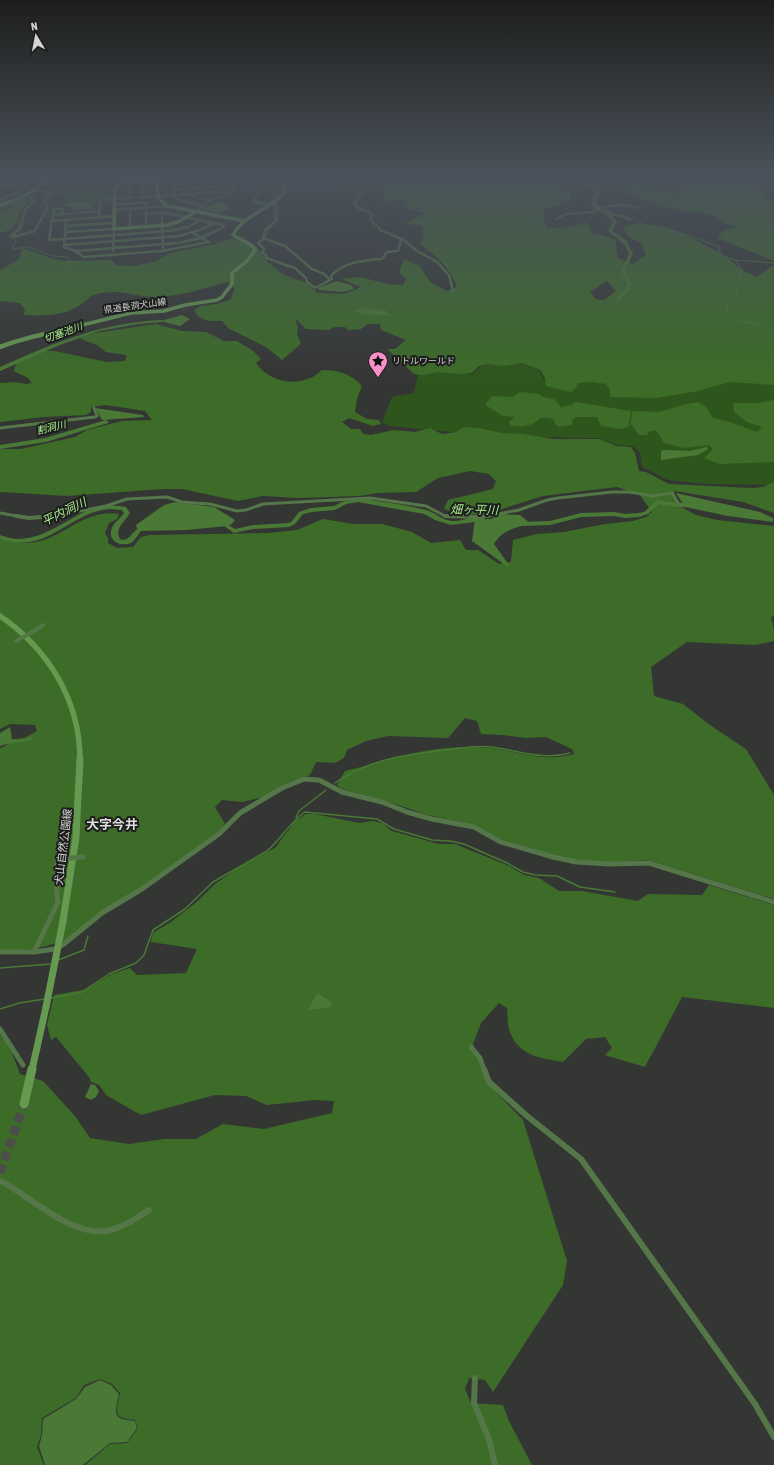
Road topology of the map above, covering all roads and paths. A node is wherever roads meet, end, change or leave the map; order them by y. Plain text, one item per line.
1 (64, 245) edge
2 (157, 245) edge
3 (163, 245) edge
4 (196, 245) edge
5 (249, 245) edge
6 (260, 245) edge
7 (283, 245) edge
8 (399, 245) edge
9 (411, 245) edge
10 (113, 248) junction
11 (75, 251) junction
12 (164, 251) junction
13 (113, 255) junction
14 (330, 280) junction
15 (453, 291) dead end
16 (0, 348) edge
17 (94, 408) dead end
18 (0, 428) edge
19 (679, 505) dead end
20 (0, 513) edge
21 (0, 616) edge
22 (43, 625) dead end
23 (16, 641) dead end
24 (83, 857) dead end
25 (774, 902) edge
26 (0, 952) edge
27 (34, 952) junction
28 (0, 1029) edge
29 (471, 1047) dead end
30 (23, 1065) dead end
31 (24, 1104) tunnel mouth
32 (0, 1181) edge
33 (149, 1210) dead end
34 (475, 1378) dead end
35 (774, 1437) edge
36 (495, 1465) edge

1 - 11 street
2 - 10 street
3 - 12 street
4 - 12 street
5 - 16 main road, 県道長洞犬山線
6 - 14 street
7 - 14 street
8 - 14 street
9 - 15 street
10 - 11 street
10 - 13 street
11 - 13 street
12 - 13 street
17 - 18 street
19 - 20 street
21 - 31 main road, 犬山自然公園線, bridge
22 - 23 street, bridge
24 - 27 street, bridge
25 - 27 street
26 - 27 street
28 - 30 street
29 - 35 street
32 - 33 street
34 - 36 street

